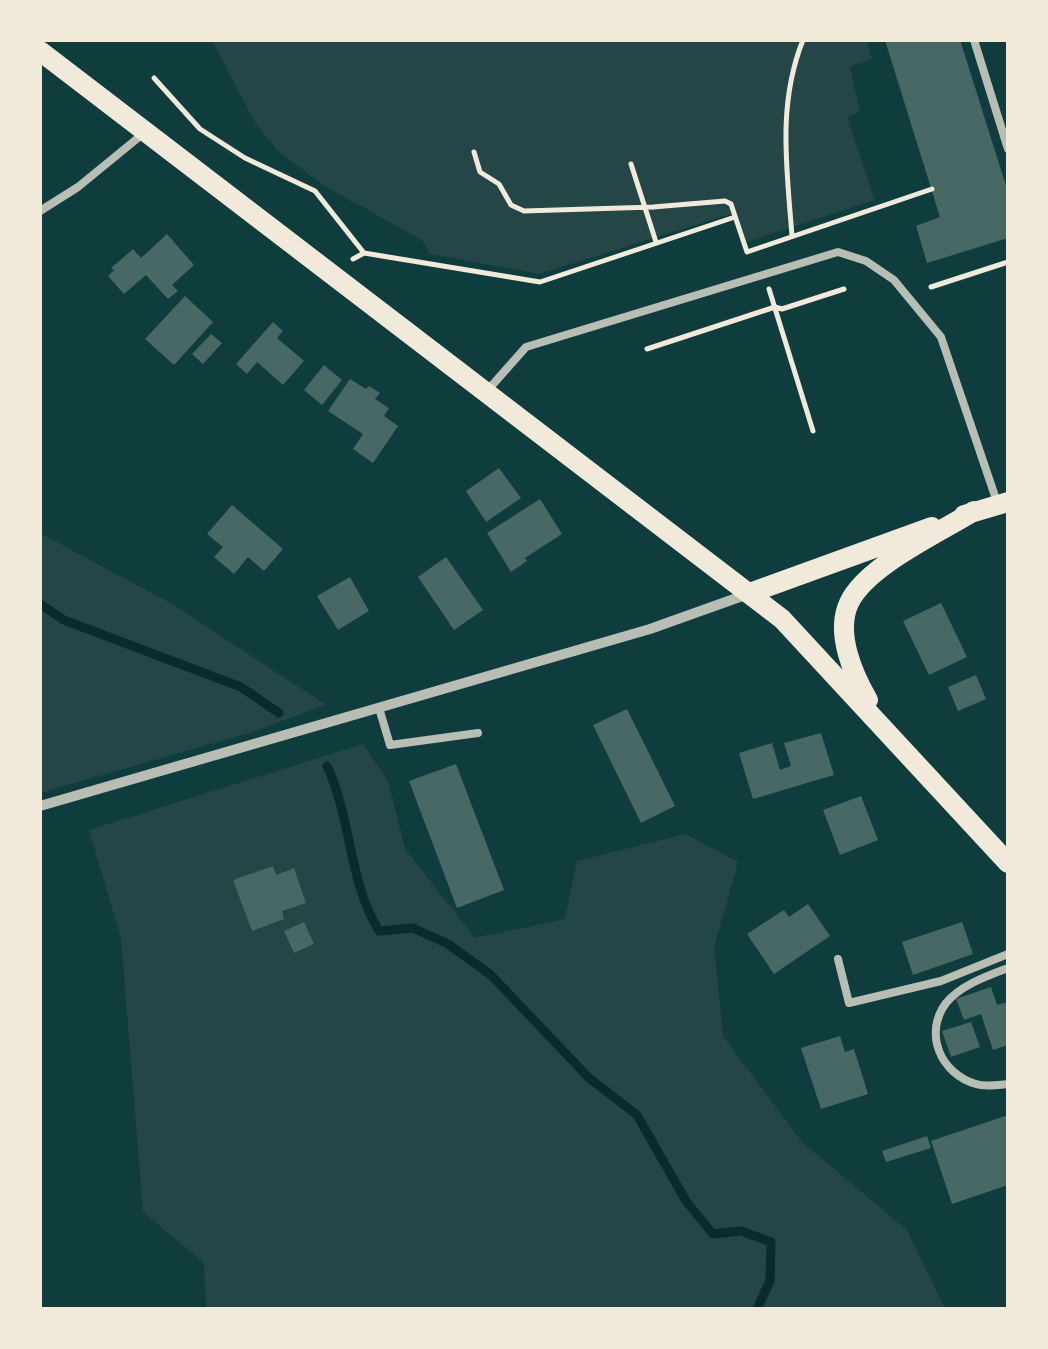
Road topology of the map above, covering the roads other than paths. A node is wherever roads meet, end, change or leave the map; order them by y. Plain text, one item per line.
1 (974, 40) edge
2 (40, 51) edge
3 (144, 133) junction
4 (1008, 150) edge
5 (40, 211) edge
6 (486, 393) junction
7 (1003, 504) edge
8 (974, 512) junction
9 (750, 593) junction
10 (379, 708) junction
11 (880, 721) junction
12 (478, 733) dead end
13 (40, 806) edge
14 (1008, 863) edge
15 (1008, 954) edge
16 (838, 960) dead end
17 (1008, 968) edge
18 (1008, 1084) edge

1 - 4 lane
2 - 3 main road
3 - 5 lane
3 - 6 main road
6 - 7 lane
6 - 9 main road
7 - 8 main road
8 - 9 main road
8 - 11 main road
9 - 10 street
9 - 11 main road
10 - 12 lane
10 - 13 street
11 - 14 main road
15 - 16 lane
17 - 18 lane

